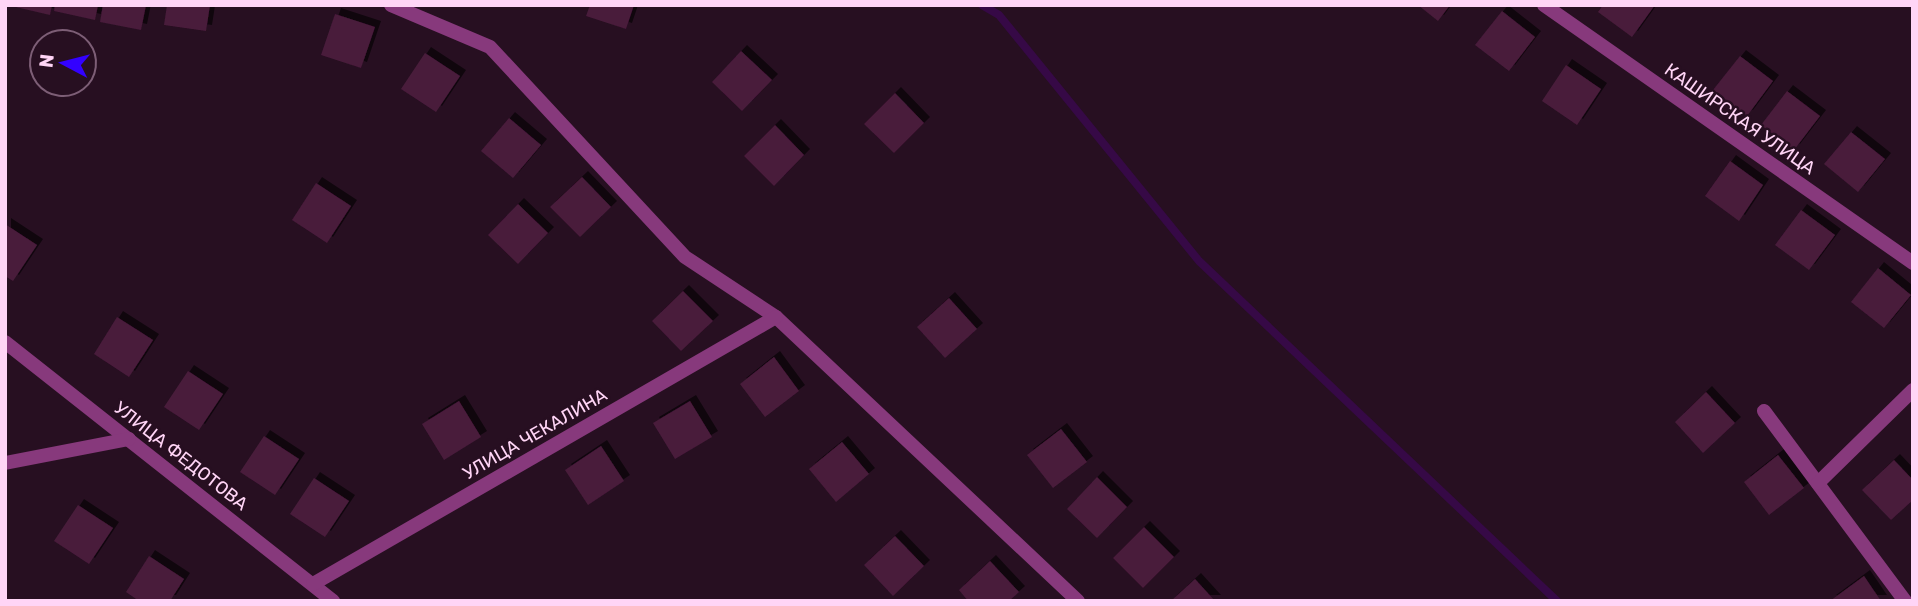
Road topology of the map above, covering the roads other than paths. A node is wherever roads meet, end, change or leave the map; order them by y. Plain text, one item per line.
1 (391, 5) edge
2 (1544, 5) edge
3 (1913, 263) edge
4 (776, 317) junction
5 (5, 342) edge
6 (1913, 390) edge
7 (1764, 411) dead end
8 (129, 439) junction
9 (5, 463) edge
10 (1818, 483) junction
11 (313, 584) junction
12 (333, 601) edge
13 (1078, 601) edge
14 (1905, 601) edge

1 - 4 street
2 - 3 street, КАШИРСКАЯ УЛИЦА
4 - 11 street, УЛИЦА ЧЕКАЛИНА
4 - 13 street
5 - 8 street, УЛИЦА ФЕДОТОВА
6 - 10 street
7 - 10 street
8 - 9 street
8 - 11 street, УЛИЦА ФЕДОТОВА
10 - 14 street
11 - 12 street, УЛИЦА ФЕДОТОВА

